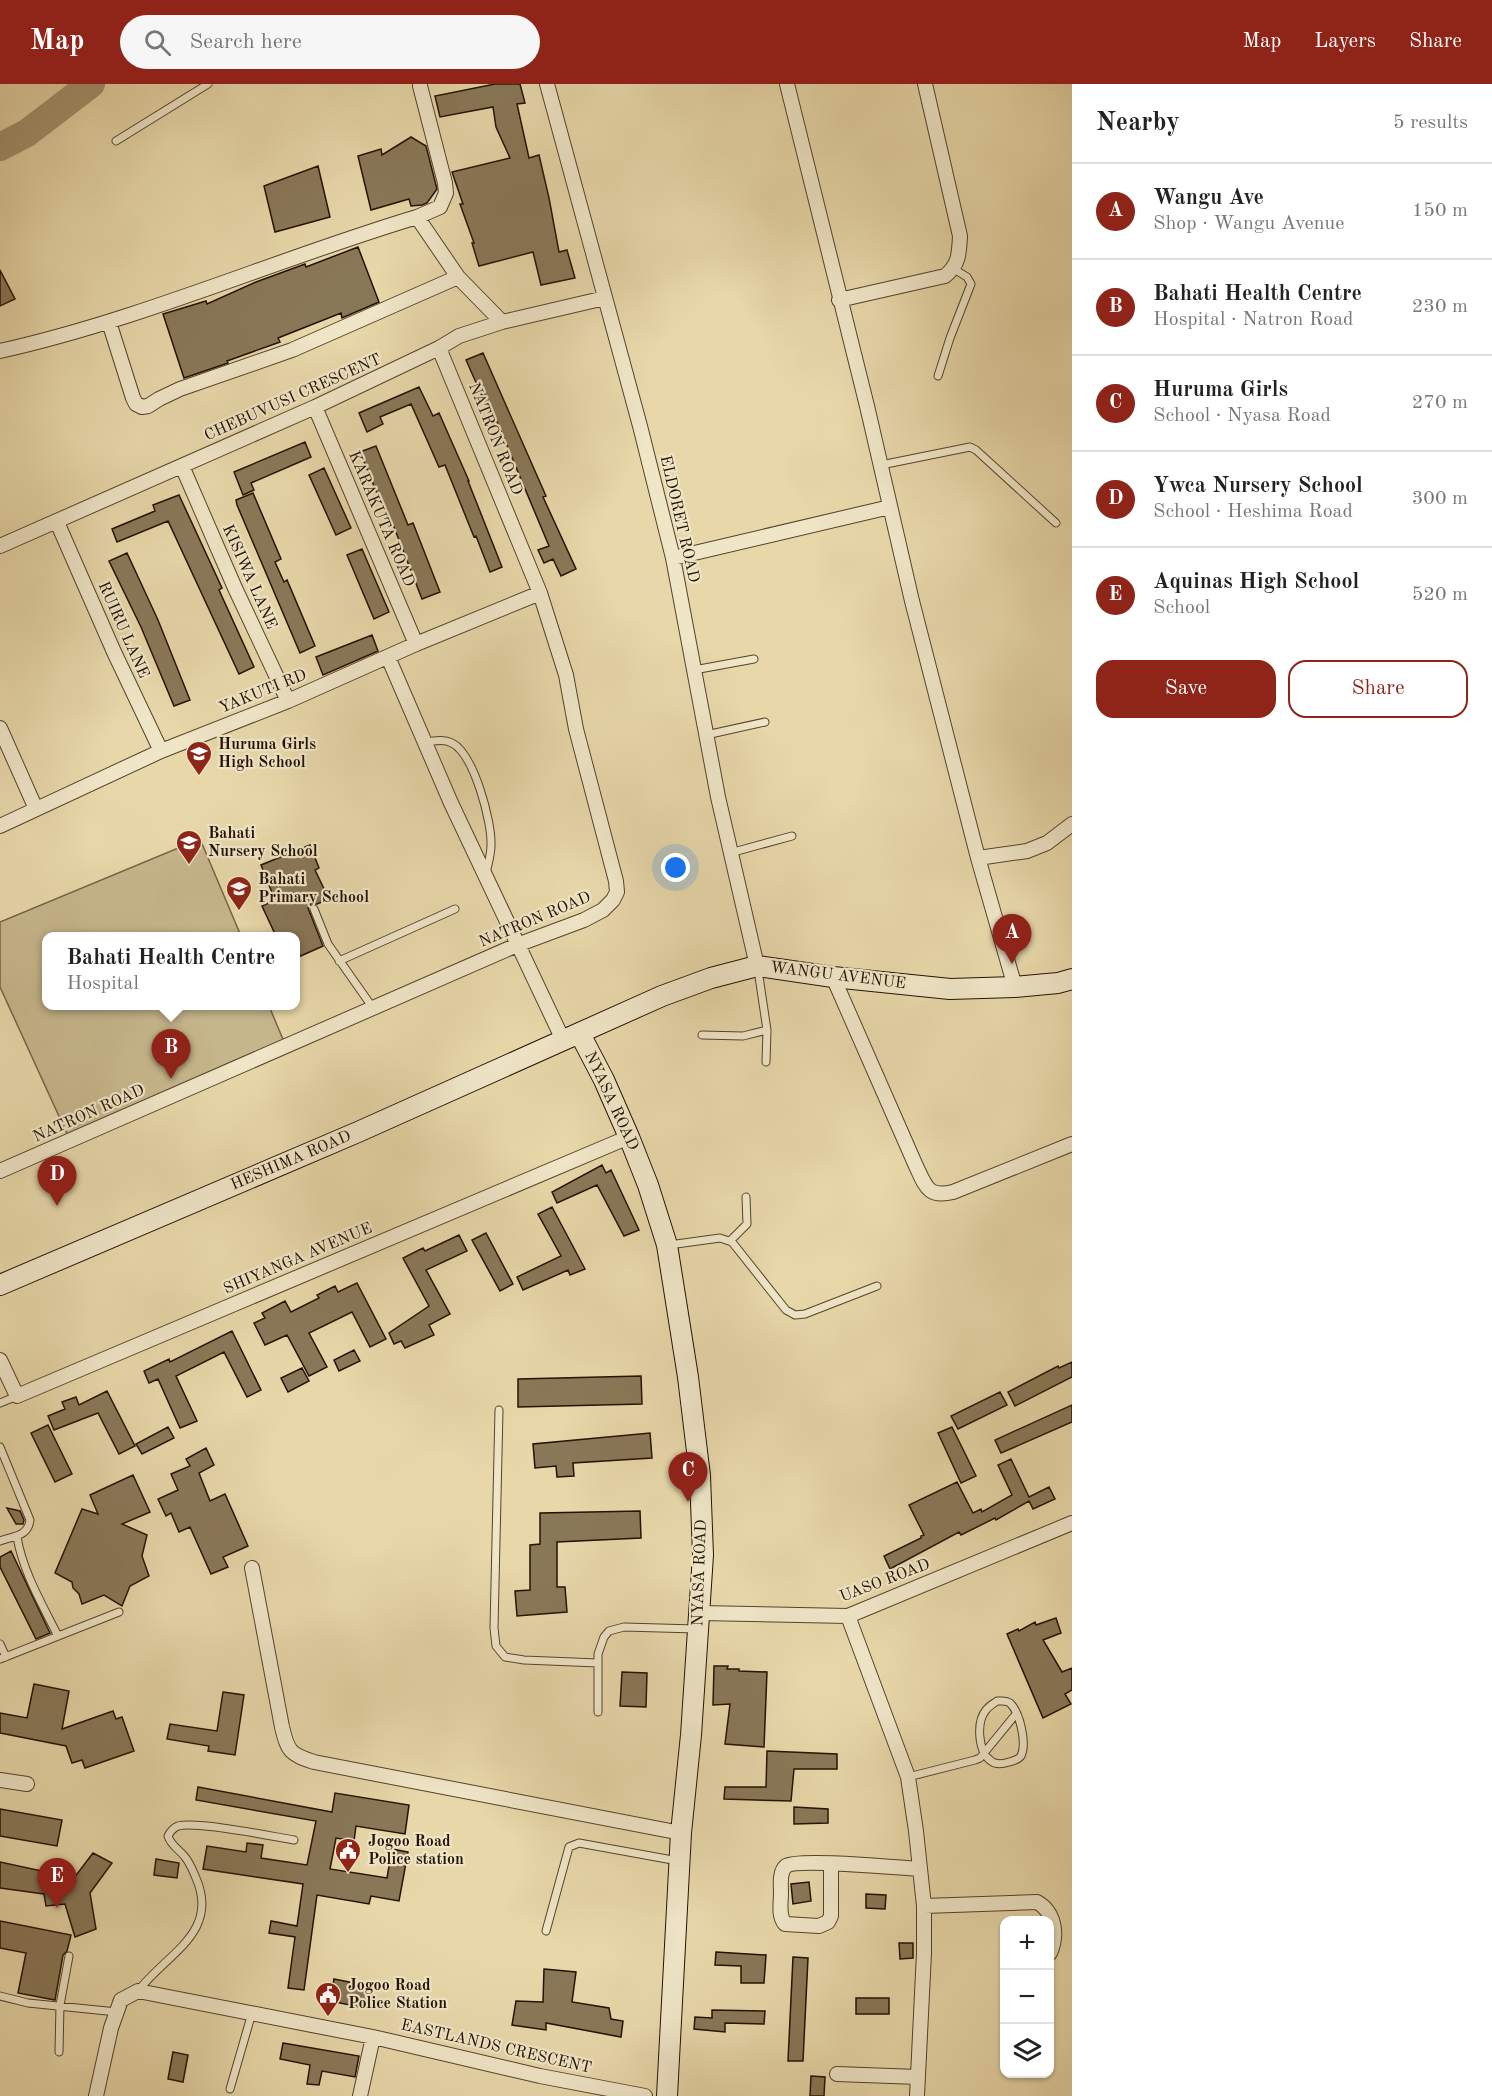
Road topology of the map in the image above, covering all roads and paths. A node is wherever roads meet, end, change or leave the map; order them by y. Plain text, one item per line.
1 (208, 84) edge
2 (547, 84) edge
3 (787, 84) edge
4 (925, 84) edge
5 (420, 86) dead end
6 (116, 141) dead end
7 (417, 217) junction
8 (954, 269) junction
9 (458, 277) junction
10 (605, 298) junction
11 (839, 300) junction
12 (109, 322) junction
13 (502, 322) junction
14 (439, 348) junction
15 (0, 351) edge
16 (938, 376) dead end
17 (315, 407) junction
18 (881, 465) junction
19 (182, 466) junction
20 (890, 507) junction
21 (57, 522) junction
22 (1056, 524) dead end
23 (0, 546) edge
24 (673, 558) junction
25 (540, 593) junction
26 (416, 644) junction
27 (388, 657) junction
28 (754, 659) dead end
29 (694, 670) junction
30 (288, 701) junction
31 (765, 722) dead end
32 (0, 729) edge
33 (706, 735) junction
34 (425, 742) junction
35 (161, 751) junction
36 (36, 809) junction
37 (1072, 824) edge
38 (0, 826) edge
39 (792, 836) dead end
40 (730, 853) junction
41 (978, 858) junction
42 (485, 876) junction
43 (314, 909) dead end
44 (455, 909) dead end
45 (516, 945) junction
46 (339, 961) junction
47 (757, 966) junction
48 (833, 977) junction
49 (1072, 979) edge
50 (1015, 987) junction
51 (373, 1008) junction
52 (767, 1030) junction
53 (702, 1035) dead end
54 (572, 1038) junction
55 (766, 1062) dead end
56 (629, 1137) junction
57 (1072, 1144) edge
58 (0, 1171) edge
59 (746, 1197) dead end
60 (730, 1240) junction
61 (667, 1245) junction
62 (0, 1285) edge
63 (877, 1286) dead end
64 (0, 1360) edge
65 (17, 1396) junction
66 (0, 1403) edge
67 (499, 1410) dead end
68 (0, 1447) edge
69 (1072, 1524) edge
70 (16, 1537) junction
71 (0, 1541) edge
72 (252, 1568) dead end
73 (119, 1612) dead end
74 (848, 1616) junction
75 (698, 1621) junction
76 (58, 1636) junction
77 (0, 1644) edge
78 (3, 1658) edge
79 (598, 1663) junction
80 (598, 1712) dead end
81 (1016, 1714) junction
82 (984, 1753) junction
83 (908, 1777) junction
84 (0, 1780) edge
85 (27, 1784) dead end
86 (681, 1833) junction
87 (294, 1840) dead end
88 (680, 1861) junction
89 (831, 1864) junction
90 (920, 1869) junction
91 (924, 1906) junction
92 (1051, 1916) edge
93 (546, 1931) dead end
94 (69, 1956) dead end
95 (138, 1991) junction
96 (0, 1995) edge
97 (60, 2005) junction
98 (117, 2012) junction
99 (252, 2013) junction
100 (374, 2037) junction
101 (59, 2052) dead end
102 (837, 2074) dead end
103 (918, 2077) junction
104 (230, 2089) dead end
105 (96, 2096) edge
106 (360, 2096) edge
107 (645, 2096) edge
108 (667, 2096) edge
109 (917, 2096) edge

1 - 6 lane
2 - 10 street, ELDORET ROAD
3 - 11 street
4 - 8 street
5 - 7 street
7 - 9 street
7 - 12 street
8 - 11 street
8 - 16 lane
9 - 12 street
9 - 13 street
10 - 13 street, CHEBUVUSI CRESCENT
10 - 24 street, ELDORET ROAD
11 - 18 street
12 - 15 street
13 - 14 street, CHEBUVUSI CRESCENT
14 - 17 street, CHEBUVUSI CRESCENT
14 - 25 street, NATRON ROAD
17 - 19 street, CHEBUVUSI CRESCENT
17 - 26 street, KARAKUTA ROAD
18 - 20 street
18 - 22 lane
19 - 21 street, CHEBUVUSI CRESCENT
19 - 30 street, KISIWA LANE
20 - 24 street
20 - 41 street
21 - 23 street, CHEBUVUSI CRESCENT
21 - 35 street, RUIRU LANE
24 - 29 street, ELDORET ROAD
25 - 26 street, YAKUTI RD
25 - 45 street, NATRON ROAD
26 - 27 street, YAKUTI RD
27 - 30 street, YAKUTI RD
27 - 34 street
28 - 29 lane
29 - 33 street, ELDORET ROAD
30 - 35 street, YAKUTI RD
31 - 33 lane
32 - 36 street
33 - 40 street, ELDORET ROAD
34 - 42 street
34 - 42 lane
35 - 36 street, YAKUTI RD
36 - 38 street, YAKUTI RD
37 - 41 street
39 - 40 lane
40 - 47 street, ELDORET ROAD
41 - 50 street
42 - 45 street
43 - 46 lane
44 - 46 lane
45 - 51 street, NATRON ROAD
45 - 54 street
46 - 51 lane
47 - 48 street, WANGU AVENUE
47 - 52 lane
47 - 54 street, WANGU AVENUE
48 - 50 street, WANGU AVENUE
48 - 57 street
49 - 50 street, WANGU AVENUE
51 - 58 street, NATRON ROAD
52 - 53 lane
52 - 55 lane
54 - 56 street, NYASA ROAD
54 - 62 street, HESHIMA ROAD
56 - 61 street, NYASA ROAD
56 - 65 street, SHIYANGA AVENUE
59 - 60 lane
60 - 61 lane
60 - 63 lane
61 - 75 street, NYASA ROAD
64 - 65 street
65 - 66 lane
67 - 79 lane
68 - 70 lane
69 - 74 street, UASO ROAD
70 - 71 lane
70 - 76 lane
72 - 86 street
73 - 76 lane
74 - 75 street, UASO ROAD
74 - 83 street
75 - 79 lane
75 - 86 street, NYASA ROAD
76 - 78 lane
77 - 78 lane
79 - 80 lane
81 - 82 lane
81 - 82 lane
81 - 82 lane
82 - 83 lane
83 - 90 street
84 - 85 street
86 - 88 street, NYASA ROAD
87 - 95 lane
88 - 93 lane
88 - 108 street, NYASA ROAD
89 - 89 street
89 - 90 street
90 - 91 street
91 - 92 street
91 - 103 street
94 - 97 lane
95 - 98 street
95 - 99 street, EASTLANDS CRESCENT
96 - 97 lane
97 - 98 lane
97 - 101 lane
98 - 105 street
99 - 100 street, EASTLANDS CRESCENT
99 - 104 lane
100 - 106 street
100 - 107 street, EASTLANDS CRESCENT
102 - 103 street
103 - 109 street

